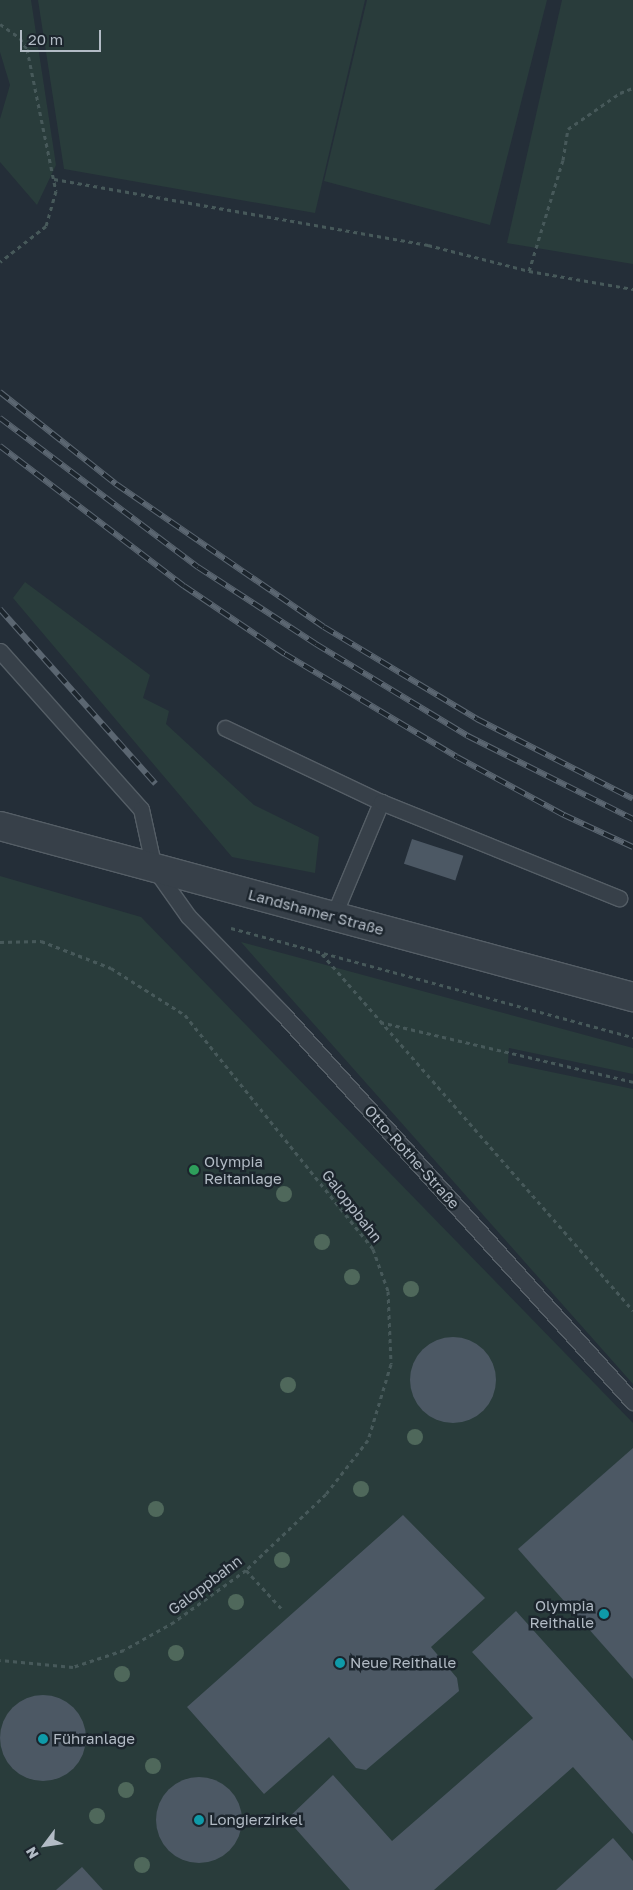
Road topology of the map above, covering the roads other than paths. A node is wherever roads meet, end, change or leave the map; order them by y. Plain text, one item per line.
1 (0, 651) edge
2 (225, 728) dead end
3 (381, 802) junction
4 (0, 826) edge
5 (154, 868) junction
6 (619, 898) dead end
7 (333, 917) junction
8 (633, 997) edge
9 (633, 1402) edge

1 - 5 lane
2 - 3 lane
3 - 6 lane
3 - 7 lane
4 - 5 street, Landshamer Straße
5 - 7 street, Landshamer Straße
5 - 9 lane, Otto-Rothe-Straße
7 - 8 street, Landshamer Straße

